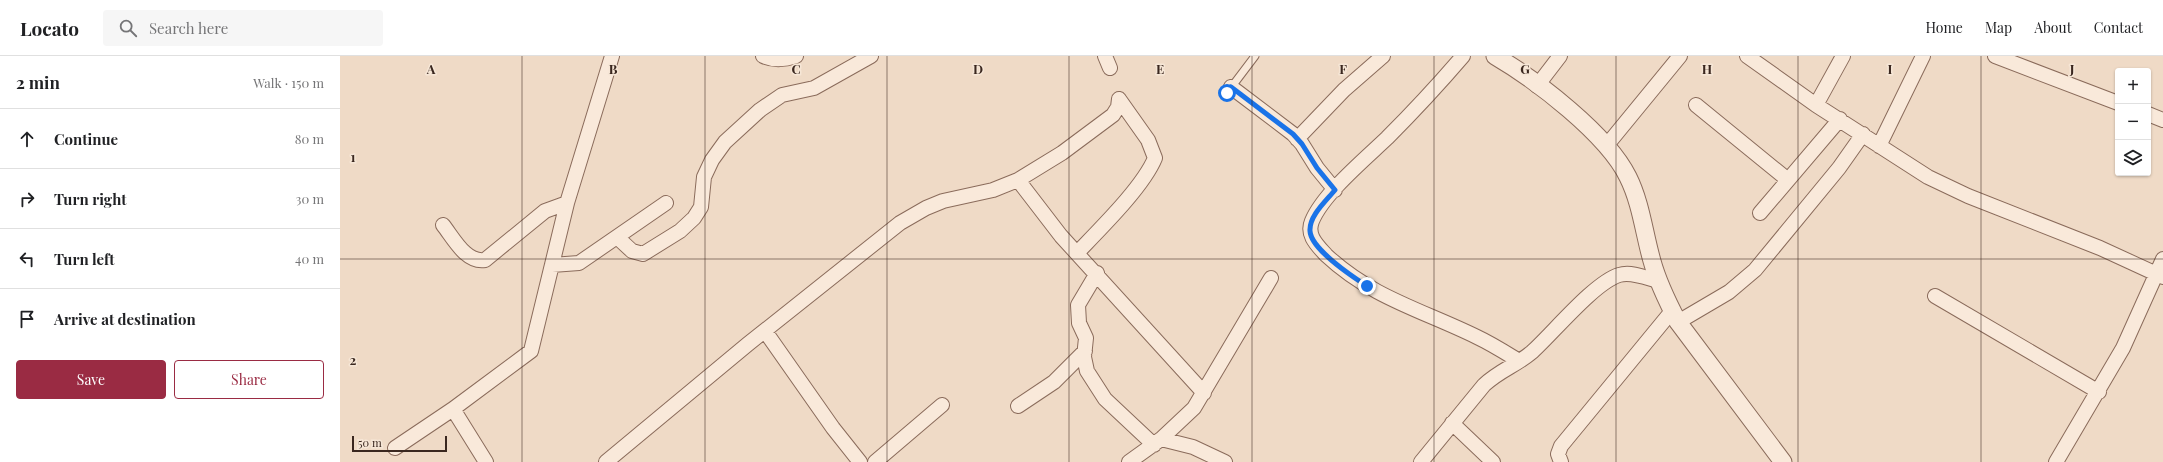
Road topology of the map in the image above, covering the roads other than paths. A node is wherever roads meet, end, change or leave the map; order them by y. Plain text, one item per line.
1 (612, 56) edge
2 (762, 56) edge
3 (796, 56) edge
4 (871, 56) edge
5 (1256, 56) edge
6 (1383, 56) edge
7 (1464, 56) edge
8 (1495, 56) edge
9 (1560, 56) edge
10 (1680, 56) edge
11 (1747, 56) edge
12 (1843, 56) edge
13 (1923, 56) edge
14 (1995, 56) edge
15 (2020, 61) edge
16 (1537, 86) junction
17 (1229, 90) joint
18 (2115, 102) edge
19 (1696, 105) dead end
20 (1816, 105) junction
21 (2151, 115) edge
22 (1840, 119) junction
23 (2163, 120) edge
24 (1863, 134) junction
25 (1297, 139) junction
26 (1607, 145) junction
27 (1879, 146) junction
28 (1018, 180) junction
29 (1788, 180) junction
30 (1335, 190) junction
31 (567, 203) junction
32 (666, 203) dead end
33 (1760, 213) dead end
34 (443, 225) dead end
35 (618, 238) junction
36 (1077, 252) junction
37 (2163, 259) edge
38 (552, 265) junction
39 (1097, 274) junction
40 (2159, 276) edge
41 (1271, 278) dead end
42 (1658, 281) junction
43 (1935, 296) dead end
44 (1675, 317) junction
45 (765, 331) junction
46 (1085, 351) junction
47 (1520, 361) junction
48 (2099, 392) junction
49 (1204, 393) junction
50 (942, 405) dead end
51 (1018, 406) dead end
52 (453, 409) junction
53 (1452, 423) junction
54 (1158, 442) junction
55 (395, 448) dead end
56 (486, 462) edge
57 (606, 462) edge
58 (860, 462) edge
59 (875, 462) edge
60 (1130, 462) edge
61 (1225, 462) edge
62 (1421, 462) edge
63 (1493, 462) edge
64 (1562, 462) edge
65 (1783, 462) edge
66 (2056, 462) edge

1 - 31 street
2 - 3 street
4 - 35 street
5 - 17 lane
6 - 25 street
7 - 30 street
8 - 16 street
9 - 16 street
10 - 26 street
11 - 20 street
12 - 20 street
13 - 27 street
14 - 15 street
15 - 18 street
16 - 26 street
17 - 25 street
19 - 29 street
20 - 22 street
21 - 23 street
22 - 24 street
22 - 29 street
24 - 27 street
24 - 44 street
25 - 30 street
26 - 42 street
27 - 40 street
28 - 36 street
28 - 36 street
28 - 45 street
29 - 33 street
30 - 47 street
31 - 34 street
31 - 38 street
32 - 35 street
35 - 38 street
36 - 39 street
37 - 40 street
38 - 52 street
39 - 46 street
39 - 49 street
40 - 48 street
41 - 49 street
42 - 44 street
42 - 47 street
43 - 48 street
44 - 64 street
44 - 65 street
45 - 57 street
45 - 58 street
46 - 51 street
46 - 54 street
47 - 53 street
48 - 66 street
49 - 54 street
50 - 59 street
52 - 55 street
52 - 56 street
53 - 62 street
53 - 63 street
54 - 60 street
54 - 61 street

